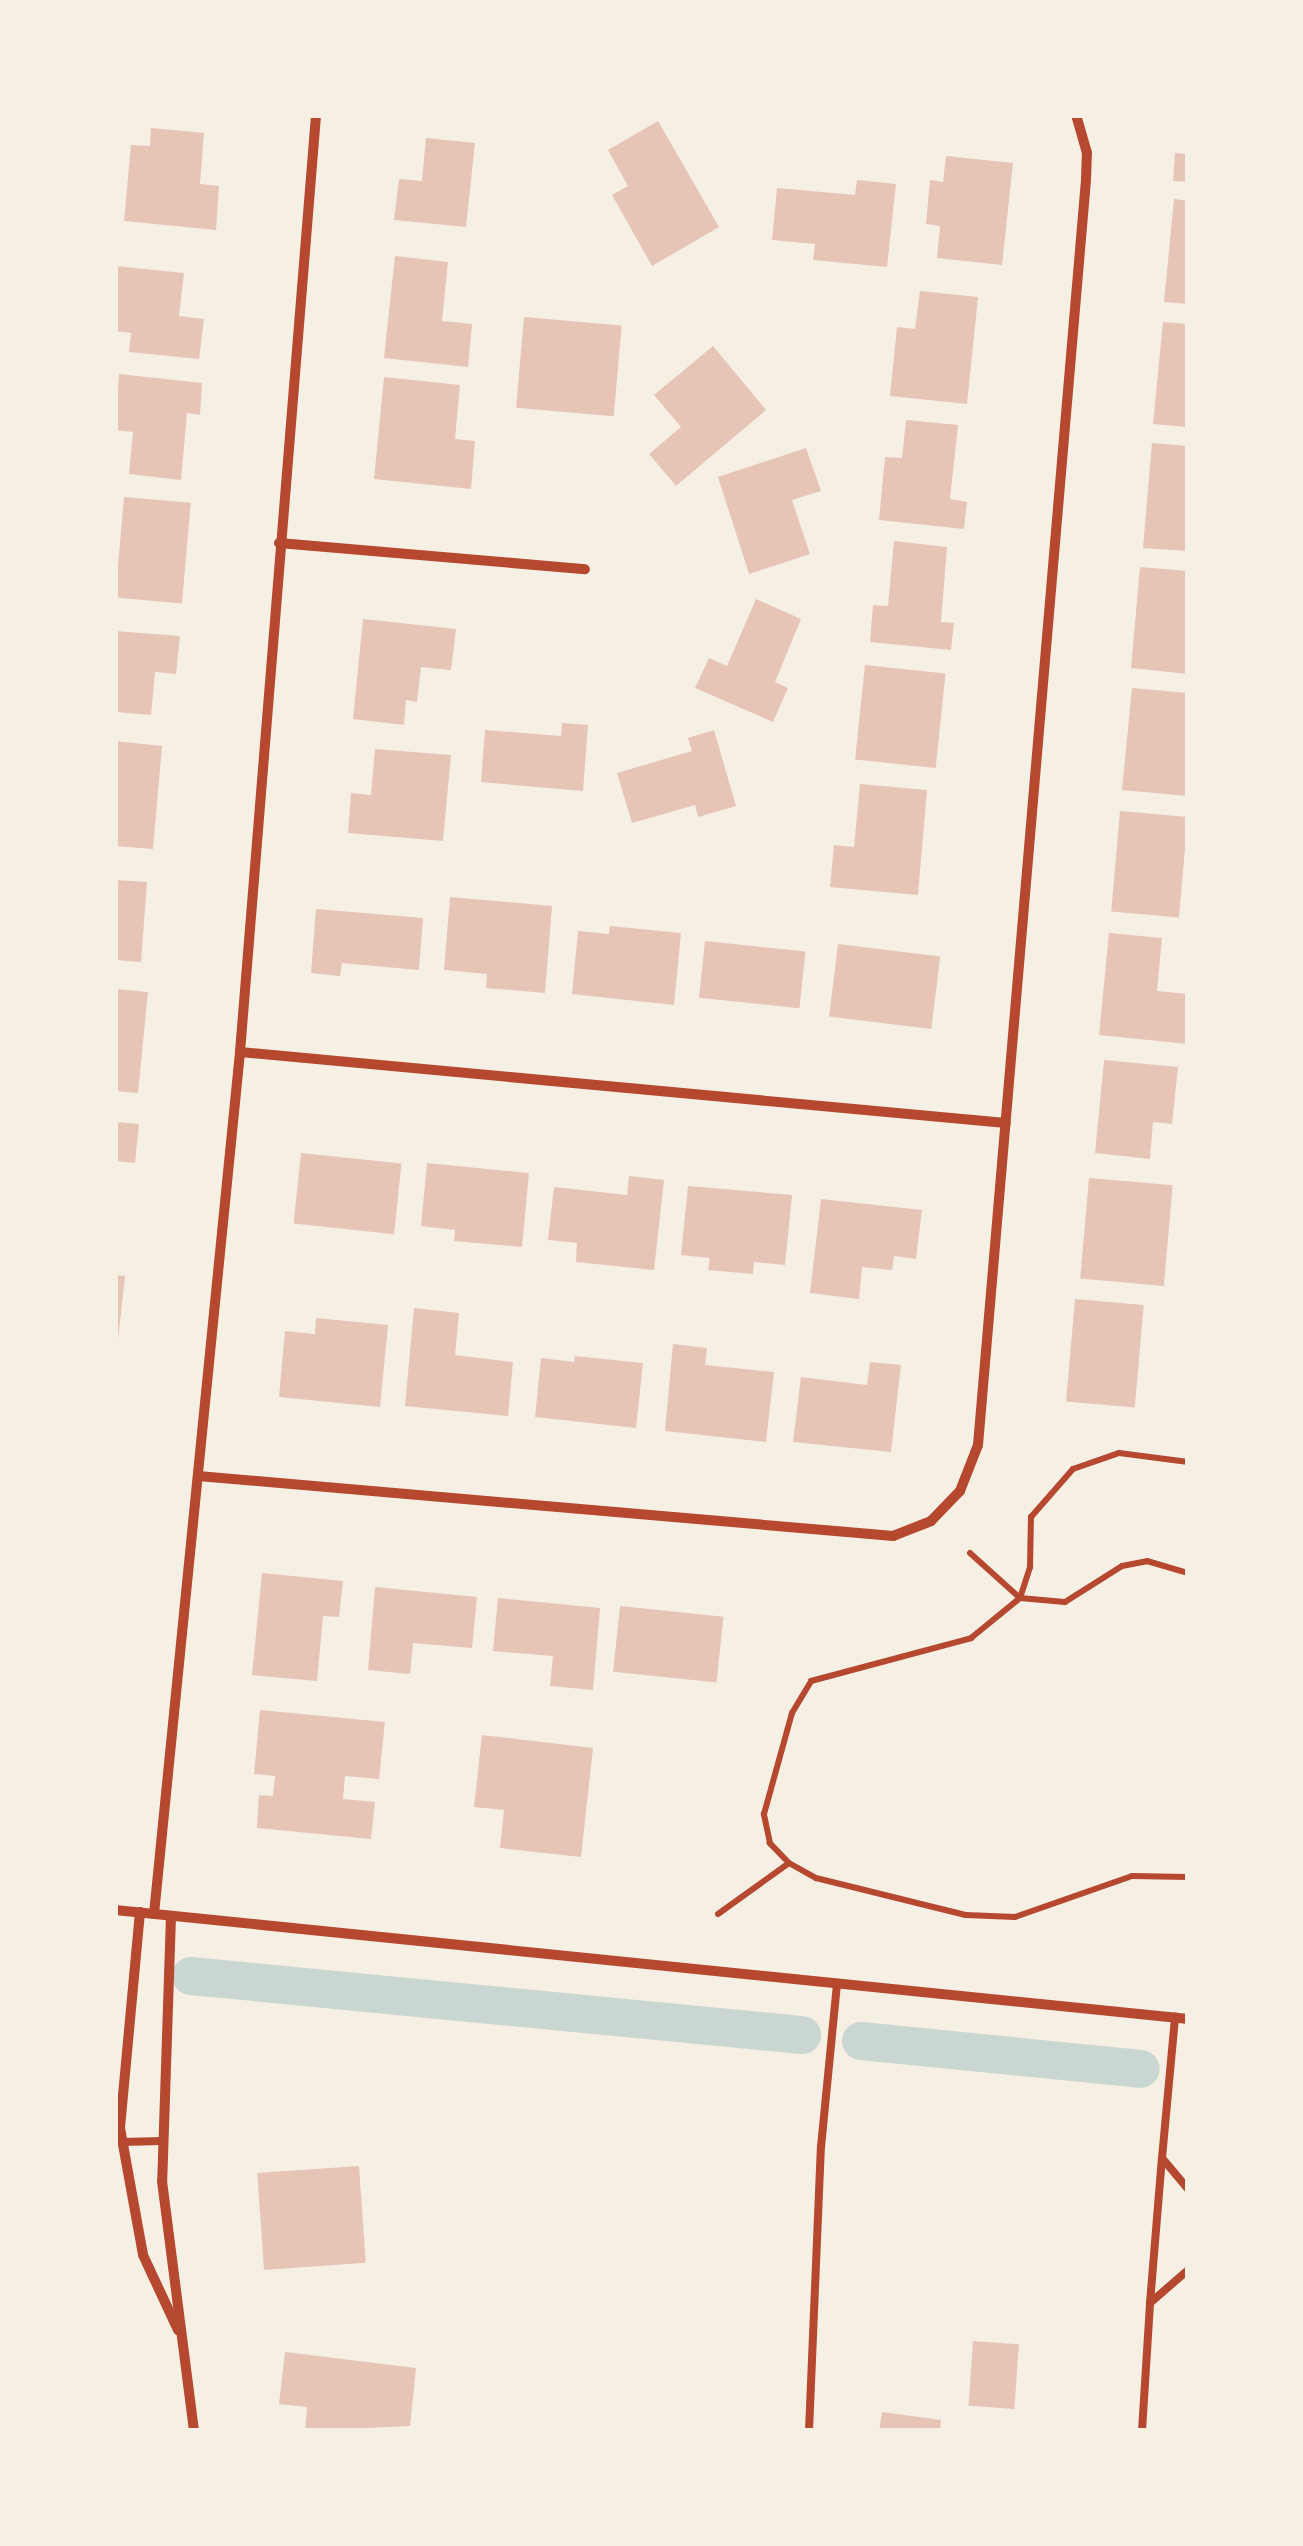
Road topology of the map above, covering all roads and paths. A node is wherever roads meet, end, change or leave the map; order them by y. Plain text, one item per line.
1 (316, 115) edge
2 (1076, 115) edge
3 (279, 543) junction
4 (586, 569) dead end
5 (240, 1052) junction
6 (1006, 1123) junction
7 (1188, 1462) edge
8 (198, 1476) junction
9 (970, 1554) dead end
10 (1188, 1574) edge
11 (1020, 1598) junction
12 (790, 1864) junction
13 (1188, 1877) edge
14 (115, 1910) edge
15 (140, 1912) junction
16 (154, 1914) junction
17 (718, 1914) dead end
18 (171, 1916) junction
19 (837, 1985) junction
20 (1175, 2017) junction
21 (1188, 2018) edge
22 (162, 2141) junction
23 (122, 2142) junction
24 (1162, 2158) junction
25 (1188, 2189) edge
26 (1188, 2270) edge
27 (1150, 2303) junction
28 (179, 2330) junction
29 (194, 2431) edge
30 (808, 2431) edge
31 (1142, 2431) edge

1 - 3 street
2 - 6 street
3 - 4 street
3 - 5 street
5 - 6 street
5 - 8 street
6 - 8 street
7 - 11 path
8 - 16 street
9 - 11 path
10 - 11 path
11 - 12 path
12 - 13 path
12 - 17 path
14 - 15 street
15 - 16 street
15 - 23 street
16 - 18 street
18 - 19 street
18 - 22 street
19 - 20 street
19 - 30 lane
20 - 21 street
20 - 24 lane
22 - 23 lane
22 - 28 street
23 - 28 street
24 - 25 lane
24 - 27 lane
26 - 27 lane
27 - 31 lane
28 - 29 street

